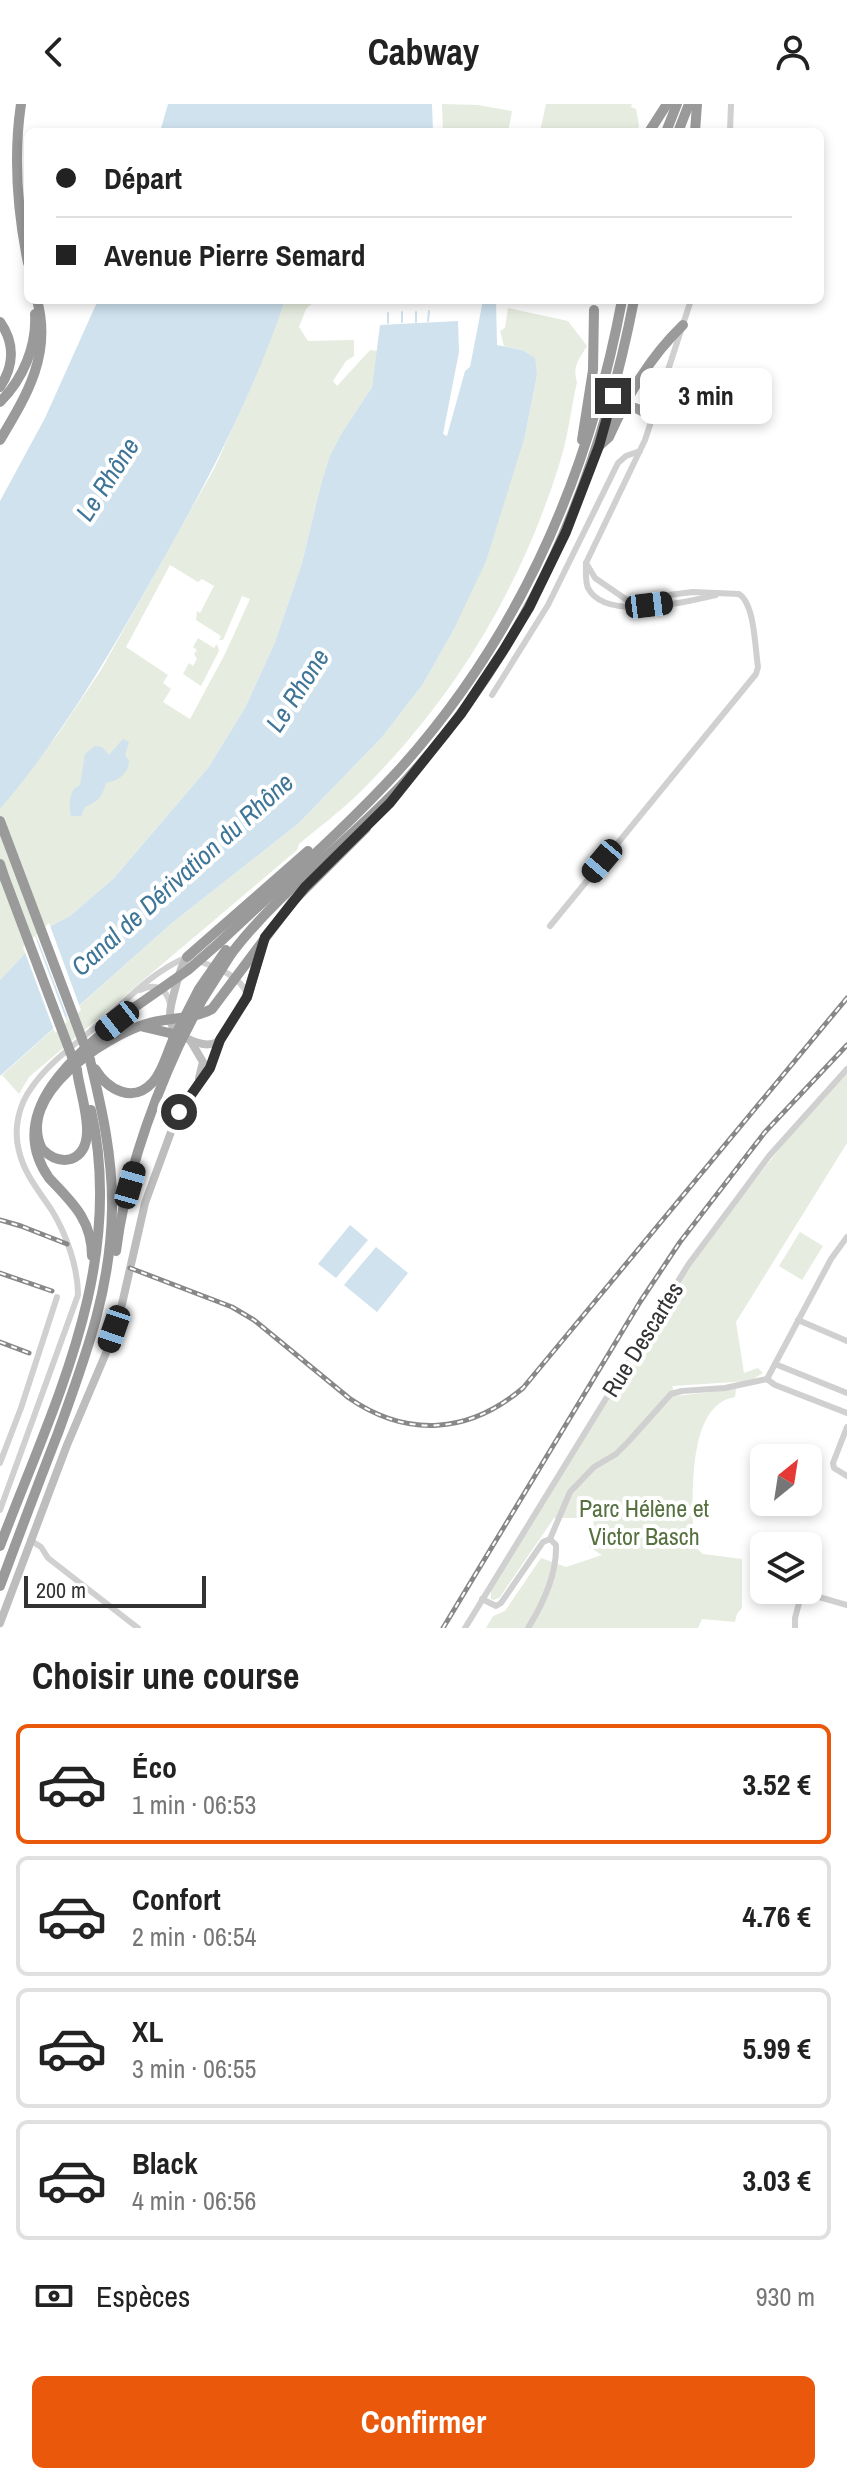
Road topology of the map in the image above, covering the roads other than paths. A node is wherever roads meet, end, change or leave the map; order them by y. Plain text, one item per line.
1 (21, 104) edge
2 (667, 104) edge
3 (677, 104) edge
4 (689, 104) edge
5 (697, 104) edge
6 (731, 104) edge
7 (652, 128) edge
8 (668, 128) edge
9 (680, 128) edge
10 (695, 128) edge
11 (730, 128) edge
12 (24, 244) edge
13 (35, 304) edge
14 (36, 304) edge
15 (621, 304) edge
16 (633, 304) edge
17 (690, 304) edge
18 (595, 305) edge
19 (0, 322) edge
20 (683, 325) junction
21 (664, 344) junction
22 (675, 351) junction
23 (0, 387) edge
24 (0, 402) edge
25 (621, 411) junction
26 (653, 418) junction
27 (0, 440) edge
28 (599, 446) junction
29 (640, 451) junction
30 (583, 457) junction
31 (586, 563) junction
32 (723, 593) junction
33 (492, 695) dead end
34 (406, 780) junction
35 (365, 805) junction
36 (0, 821) edge
37 (0, 864) edge
38 (550, 926) dead end
39 (265, 937) junction
40 (225, 949) junction
41 (187, 957) junction
42 (213, 967) junction
43 (236, 979) junction
44 (137, 991) junction
45 (247, 997) junction
46 (170, 1004) junction
47 (218, 1004) junction
48 (170, 1020) junction
49 (138, 1027) junction
50 (180, 1040) junction
51 (220, 1040) junction
52 (90, 1060) junction
53 (847, 1069) edge
54 (77, 1070) junction
55 (194, 1089) junction
56 (847, 1237) edge
57 (57, 1297) dead end
58 (89, 1298) junction
59 (798, 1320) junction
60 (847, 1341) edge
61 (86, 1359) junction
62 (775, 1364) junction
63 (767, 1379) junction
64 (847, 1393) edge
65 (847, 1413) edge
66 (847, 1427) edge
67 (0, 1463) edge
68 (847, 1476) edge
69 (0, 1510) edge
70 (550, 1539) junction
71 (30, 1540) junction
72 (0, 1546) edge
73 (0, 1586) edge
74 (822, 1598) edge
75 (482, 1599) junction
76 (797, 1604) edge
77 (847, 1605) edge
78 (0, 1623) edge
79 (138, 1628) edge
80 (465, 1628) edge
81 (528, 1628) edge
82 (795, 1628) edge

1 - 12 highway
2 - 7 highway
3 - 8 highway
4 - 9 highway
5 - 10 highway
6 - 11 street
13 - 24 highway
14 - 27 highway
15 - 30 highway
16 - 28 highway
17 - 20 street
18 - 30 highway
19 - 23 highway
20 - 21 highway
20 - 22 street
21 - 22 highway
21 - 25 highway
22 - 26 street
25 - 26 highway
25 - 28 highway
26 - 29 street
28 - 34 highway
29 - 31 street
29 - 33 street
30 - 35 highway
31 - 32 street
31 - 32 street
32 - 38 street
34 - 39 highway
34 - 40 highway
35 - 40 highway
35 - 41 highway
36 - 52 highway, bridge
37 - 54 highway, bridge
39 - 43 highway
39 - 45 highway
40 - 50 highway, bridge
40 - 58 highway, bridge
41 - 42 street
41 - 44 street
41 - 46 street
42 - 43 street
42 - 47 street
43 - 45 street
43 - 47 highway
44 - 46 street
44 - 69 street
45 - 51 street
46 - 48 street
47 - 48 highway
48 - 49 highway
48 - 50 street
49 - 50 highway
49 - 54 highway
50 - 51 street
50 - 52 highway
50 - 55 street
50 - 61 highway
51 - 55 street
52 - 61 highway
53 - 75 street, Rue Descartes
54 - 58 highway
55 - 71 street
56 - 59 street
57 - 67 street
58 - 72 highway
59 - 60 street
59 - 62 street
61 - 73 highway
62 - 63 street
62 - 64 street
63 - 65 street
63 - 70 street
66 - 68 street
70 - 75 street
70 - 81 street
71 - 78 street
71 - 79 street
74 - 77 street
75 - 80 street, Rue Descartes
76 - 82 street

